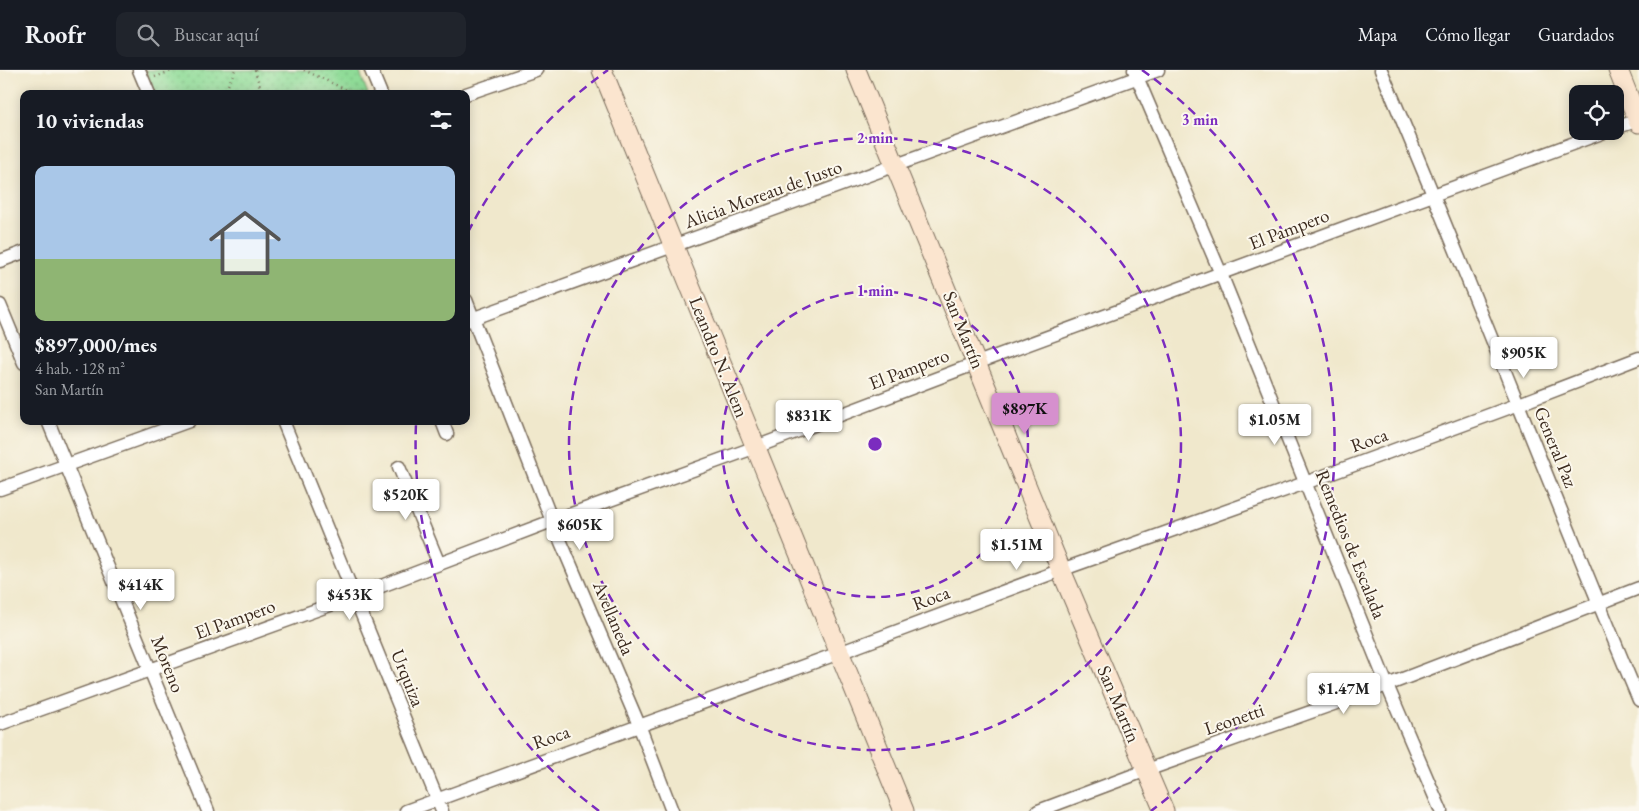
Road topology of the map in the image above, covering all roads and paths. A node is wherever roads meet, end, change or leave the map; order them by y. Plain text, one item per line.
1 (139, 70) edge
2 (174, 70) edge
3 (235, 70) edge
4 (255, 70) edge
5 (304, 70) edge
6 (371, 70) edge
7 (536, 70) edge
8 (602, 70) edge
9 (856, 70) edge
10 (1158, 70) edge
11 (1381, 70) edge
12 (1618, 70) edge
13 (1135, 74) edge
14 (149, 79) dead end
15 (147, 90) edge
16 (226, 90) edge
17 (261, 90) edge
18 (346, 90) edge
19 (379, 90) edge
20 (470, 93) edge
21 (1639, 121) edge
22 (1624, 125) edge
23 (1582, 140) edge
24 (897, 166) junction
25 (1434, 194) junction
26 (674, 246) junction
27 (20, 254) edge
28 (0, 261) edge
29 (1221, 274) junction
30 (0, 305) edge
31 (470, 319) edge
32 (20, 353) edge
33 (1639, 358) edge
34 (978, 363) junction
35 (1519, 404) junction
36 (50, 425) edge
37 (178, 425) edge
38 (285, 425) edge
39 (444, 425) edge
40 (448, 434) dead end
41 (756, 447) junction
42 (66, 465) junction
43 (399, 467) dead end
44 (1305, 483) junction
45 (0, 490) edge
46 (552, 521) junction
47 (439, 564) junction
48 (1061, 570) junction
49 (1639, 588) edge
50 (355, 596) junction
51 (1598, 602) junction
52 (840, 653) junction
53 (150, 669) junction
54 (1388, 685) junction
55 (1639, 700) edge
56 (0, 724) edge
57 (639, 725) junction
58 (1147, 770) junction
59 (440, 805) edge
60 (208, 811) edge
61 (406, 811) edge
62 (672, 811) edge
63 (904, 811) edge
64 (1038, 811) edge
65 (1164, 811) edge
66 (1441, 811) edge

1 - 15 street
2 - 14 path
3 - 16 path
4 - 17 path
5 - 18 path
6 - 19 street
7 - 20 street
8 - 26 main road, Leandro N. Alem
9 - 24 main road, San Martín
10 - 13 street, Alicia Moreau de Justo
11 - 25 street, General Paz
12 - 21 main road
13 - 24 street, Alicia Moreau de Justo
13 - 29 street, Remedios de Escalada
21 - 22 street
23 - 25 street, El Pampero
24 - 26 street, Alicia Moreau de Justo
24 - 34 main road, San Martín
25 - 29 street, El Pampero
25 - 35 street, General Paz
26 - 31 street, Alicia Moreau de Justo
26 - 41 main road, Leandro N. Alem
27 - 28 street
29 - 34 street, El Pampero
29 - 44 street, Remedios de Escalada
30 - 32 street
31 - 46 street, Avellaneda
33 - 35 street, Roca
34 - 41 street, El Pampero
34 - 48 main road, San Martín
35 - 44 street, Roca
35 - 51 street, General Paz
36 - 42 street, Moreno
37 - 42 street
38 - 50 street, Urquiza
39 - 40 street
41 - 46 street, El Pampero
41 - 52 main road, Leandro N. Alem
42 - 45 street
42 - 53 street, Moreno
43 - 47 street
44 - 48 street, Roca
44 - 54 street, Remedios de Escalada
46 - 47 street, El Pampero
46 - 57 street, Avellaneda
47 - 50 street, El Pampero
48 - 52 street, Roca
48 - 58 main road, San Martín
49 - 51 street, Leonetti
50 - 53 street, El Pampero
50 - 59 street, Urquiza
51 - 54 street, Leonetti
51 - 55 street, General Paz
52 - 57 street, Roca
52 - 63 main road, Leandro N. Alem
53 - 56 street, El Pampero
53 - 60 street, Moreno
54 - 58 street, Leonetti
54 - 66 street, Remedios de Escalada
57 - 59 street, Roca
57 - 62 street, Avellaneda
58 - 64 street, Leonetti
58 - 65 main road, San Martín
59 - 61 street, Roca

